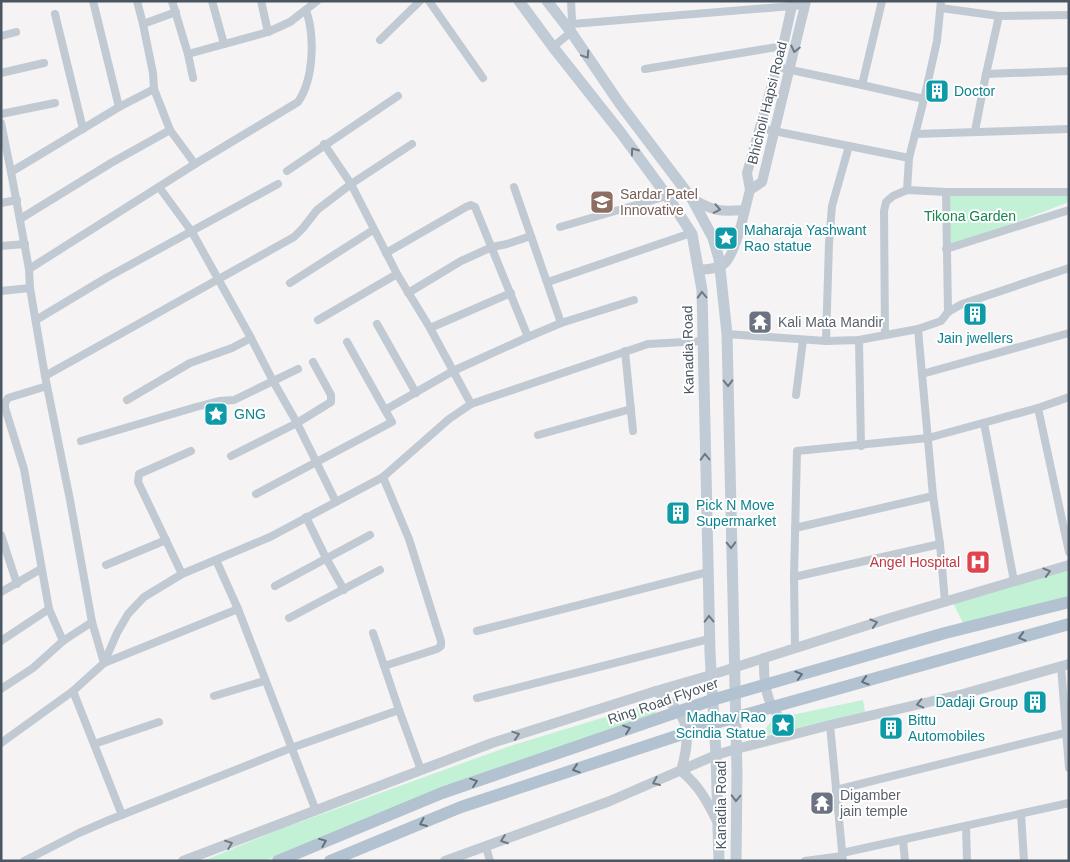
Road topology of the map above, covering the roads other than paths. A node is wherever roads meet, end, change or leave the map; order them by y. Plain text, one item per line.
1 (93, 1) edge
2 (136, 1) edge
3 (172, 1) edge
4 (212, 1) edge
5 (261, 1) edge
6 (317, 1) edge
7 (420, 1) edge
8 (429, 1) edge
9 (519, 1) edge
10 (547, 1) edge
11 (571, 1) edge
12 (882, 1) edge
13 (793, 3) edge
14 (806, 3) edge
15 (941, 5) edge
16 (306, 10) junction
17 (176, 12) junction
18 (55, 14) dead end
19 (1069, 15) edge
20 (999, 16) junction
21 (143, 24) junction
22 (571, 28) junction
23 (16, 32) dead end
24 (268, 32) junction
25 (1, 36) edge
26 (380, 40) dead end
27 (224, 44) junction
28 (783, 46) junction
29 (553, 48) junction
30 (188, 54) junction
31 (44, 63) dead end
32 (777, 67) junction
33 (645, 68) dead end
34 (790, 69) junction
35 (1069, 71) edge
36 (1, 73) edge
37 (986, 74) junction
38 (194, 78) dead end
39 (484, 78) dead end
40 (862, 85) junction
41 (154, 89) junction
42 (398, 96) dead end
43 (924, 99) junction
44 (55, 103) dead end
45 (119, 107) junction
46 (1, 114) edge
47 (1, 123) edge
48 (759, 128) junction
49 (83, 129) junction
50 (1069, 129) edge
51 (170, 130) junction
52 (775, 131) junction
53 (976, 132) junction
54 (915, 134) junction
55 (324, 144) junction
56 (412, 144) dead end
57 (849, 146) junction
58 (4, 155) edge
59 (909, 158) junction
60 (195, 164) junction
61 (287, 171) dead end
62 (11, 172) junction
63 (278, 184) dead end
64 (351, 184) junction
65 (159, 187) junction
66 (514, 187) dead end
67 (750, 190) junction
68 (907, 190) junction
69 (946, 192) junction
70 (1069, 192) edge
71 (667, 196) junction
72 (692, 198) junction
73 (17, 200) junction
74 (1, 203) edge
75 (744, 210) junction
76 (1069, 210) edge
77 (20, 219) junction
78 (560, 227) dead end
79 (373, 230) junction
80 (192, 232) junction
81 (691, 233) junction
82 (531, 236) junction
83 (25, 244) junction
84 (1, 246) edge
85 (492, 247) junction
86 (946, 249) junction
87 (386, 253) junction
88 (720, 267) junction
89 (1069, 268) edge
90 (29, 269) junction
91 (699, 270) junction
92 (397, 274) junction
93 (218, 279) junction
94 (548, 282) junction
95 (290, 283) dead end
96 (30, 288) junction
97 (1, 291) edge
98 (408, 293) junction
99 (510, 293) junction
100 (634, 300) dead end
101 (948, 312) junction
102 (36, 320) junction
103 (318, 320) dead end
104 (562, 323) junction
105 (377, 324) dead end
106 (430, 328) junction
107 (918, 329) junction
108 (727, 334) junction
109 (1069, 334) edge
110 (885, 336) junction
111 (528, 337) junction
112 (251, 338) junction
113 (803, 340) junction
114 (859, 340) junction
115 (702, 341) junction
116 (826, 341) junction
117 (347, 342) dead end
118 (625, 351) junction
119 (313, 362) dead end
120 (298, 369) dead end
121 (453, 371) junction
122 (922, 374) junction
123 (44, 376) junction
124 (273, 382) junction
125 (46, 386) junction
126 (416, 393) junction
127 (796, 395) dead end
128 (1069, 397) edge
129 (127, 400) dead end
130 (471, 404) junction
131 (1038, 408) junction
132 (631, 409) junction
133 (385, 410) junction
134 (297, 423) junction
135 (984, 423) junction
136 (633, 431) dead end
137 (538, 435) dead end
138 (928, 438) junction
139 (81, 442) dead end
140 (861, 446) junction
141 (191, 451) dead end
142 (231, 456) dead end
143 (317, 462) junction
144 (383, 477) junction
145 (256, 494) dead end
146 (933, 496) junction
147 (336, 502) junction
148 (306, 517) junction
149 (795, 528) junction
150 (370, 534) dead end
151 (1, 535) edge
152 (166, 540) junction
153 (940, 544) junction
154 (1069, 552) edge
155 (326, 558) junction
156 (216, 560) junction
157 (1069, 565) edge
158 (106, 566) dead end
159 (41, 569) junction
160 (380, 570) dead end
161 (708, 572) junction
162 (182, 574) junction
163 (794, 577) junction
164 (1014, 581) junction
165 (17, 584) junction
166 (275, 586) dead end
167 (344, 590) junction
168 (1, 592) edge
169 (945, 602) junction
170 (1069, 602) edge
171 (49, 609) junction
172 (238, 609) junction
173 (289, 618) dead end
174 (92, 622) junction
175 (1069, 624) edge
176 (477, 631) dead end
177 (373, 633) dead end
178 (709, 639) junction
179 (1, 641) edge
180 (63, 641) junction
181 (795, 647) junction
182 (764, 658) junction
183 (104, 663) junction
184 (1065, 665) edge
185 (384, 666) junction
186 (733, 668) junction
187 (711, 675) junction
188 (264, 680) junction
189 (1, 689) edge
190 (73, 691) junction
191 (656, 691) junction
192 (214, 696) dead end
193 (477, 698) dead end
194 (399, 710) junction
195 (159, 722) dead end
196 (830, 725) junction
197 (1065, 733) junction
198 (793, 734) junction
199 (1, 743) edge
200 (94, 744) junction
201 (291, 748) junction
202 (736, 749) junction
203 (716, 756) junction
204 (1069, 768) edge
205 (421, 770) junction
206 (681, 771) junction
207 (836, 790) junction
208 (1069, 804) edge
209 (316, 811) junction
210 (1021, 814) junction
211 (122, 815) junction
212 (718, 824) junction
213 (966, 826) junction
214 (903, 840) junction
215 (486, 847) junction
216 (842, 857) edge
217 (24, 861) edge
218 (184, 861) edge
219 (278, 861) edge
220 (330, 861) edge
221 (445, 861) edge
222 (490, 861) edge
223 (719, 861) edge
224 (736, 861) edge
225 (805, 861) edge
226 (905, 861) edge
227 (967, 861) edge
228 (1024, 861) edge

1 - 45 street
2 - 21 street
3 - 17 street
4 - 27 street
5 - 24 street
6 - 16 street
7 - 26 street
8 - 39 street
9 - 29 main road, Kanadia Road
10 - 22 main road
11 - 22 street
12 - 40 street
13 - 14 street
13 - 22 street
13 - 28 street
14 -> 34 street, Bhicholi Hapsi Road
15 - 20 street
15 - 43 street
16 - 24 street
16 - 60 street
17 - 21 street
17 - 30 street
18 - 49 street
19 - 20 street
20 - 37 street
21 - 41 street
22 - 29 street
22 -> 72 main road
23 - 25 street
24 - 27 street
27 - 30 street
28 - 32 street
28 - 33 street
71 -> 29 main road, Kanadia Road
30 - 38 street
31 - 36 street
32 - 34 street
32 - 48 street
34 - 40 street
34 - 52 street, Bhicholi Hapsi Road
35 - 37 street
37 - 53 street
40 - 43 street
41 - 45 street
41 - 51 street
42 - 55 street
43 - 54 street
44 - 46 street
45 - 49 street
47 - 58 street
48 - 52 street
48 - 67 street
49 - 62 street
50 - 53 street
51 - 60 street
51 - 77 street
52 - 57 street
52 - 67 street, Bhicholi Hapsi Road
53 - 54 street
54 - 59 street
55 - 61 street
55 - 64 street
56 - 64 street
57 - 59 street
57 - 116 street
58 - 62 street
59 - 68 street
60 - 65 street
62 - 73 street
63 - 80 street
64 - 79 street
64 - 93 street
65 - 80 street
65 - 90 street
66 - 82 street
67 - 75 street, Bhicholi Hapsi Road
68 - 69 street
68 - 110 street
69 - 70 street
69 - 86 street
71 - 78 street
71 - 81 main road, Kanadia Road
72 -> 75 street
72 - 88 main road
73 - 74 street
73 - 77 street
75 - 88 street, Bhicholi Hapsi Road
76 - 86 street
77 - 83 street
79 - 87 street
79 - 95 street
80 - 93 street
80 - 102 street
81 - 91 main road, Kanadia Road
81 - 94 street
82 - 85 street
82 - 94 street
83 - 84 street
83 - 90 street
85 - 87 street
85 - 98 street
85 - 99 street
86 - 101 street
87 - 92 street
88 - 91 street
88 - 108 main road
89 - 101 street
90 - 96 street
115 -> 91 main road, Kanadia Road
92 - 98 street
92 - 103 street
93 - 112 street
93 - 123 street
94 - 104 street
96 - 97 street
96 - 102 street
98 - 106 street
99 - 106 street
99 - 111 street
100 - 104 street
101 - 107 street
102 - 123 street
104 - 111 street
105 - 126 street
106 - 121 street
107 - 110 street
107 - 122 street
108 - 113 street
108 -> 186 main road, Kanadia Road
109 - 122 street
110 - 114 street
111 - 121 street
112 - 124 street
112 - 129 street
113 - 116 street
113 - 127 street
114 - 116 street
114 - 140 street
115 - 118 street
161 -> 115 main road, Kanadia Road
117 - 133 street
118 - 130 street
118 - 132 street
119 - 134 street
120 - 124 street
121 - 126 street
121 - 130 street
122 - 138 street
123 - 125 street
124 - 134 street
124 - 139 street
125 - 159 street
125 - 174 street
126 - 133 street
128 - 131 street
130 - 144 street
131 - 135 street
131 - 154 street
132 - 136 street
132 - 137 street
133 - 143 street
134 - 142 street
134 - 143 street
135 - 138 street
135 - 164 street
138 - 140 street
138 - 146 street
140 - 149 street
141 - 152 street
143 - 145 street
143 - 147 street
144 - 147 street
144 - 185 street
146 - 149 street
146 - 153 street
147 - 148 street
148 - 155 street
148 - 156 street
149 - 163 street
150 - 155 street
151 - 165 street
152 - 158 street
152 - 162 street
153 - 163 street
153 - 169 street
155 - 166 street
155 - 167 street
156 - 162 street
156 - 172 street
164 -> 157 street
159 - 165 street
159 - 171 street
160 - 167 street
161 - 176 street
178 -> 161 main road, Kanadia Road
162 - 183 street
163 - 181 street
164 - 169 street
165 - 168 street
167 - 173 street
181 -> 169 street
219 -> 170 main road, Ring Road Flyover, bridge
171 - 179 street
171 - 180 street
172 - 183 street
172 - 188 street
174 - 180 street
174 - 183 street
175 -> 220 main road, bridge
177 - 185 street
178 - 187 main road, Kanadia Road
178 - 193 street
180 - 189 street
181 - 182 street
182 - 186 street
182 - 198 street
183 - 190 street
184 -> 196 street
184 - 197 street
185 - 194 street
186 - 187 street
186 - 202 main road, Kanadia Road
187 - 191 street
187 - 203 main road, Kanadia Road
188 - 192 street
188 - 201 street
190 - 199 street
190 - 200 street
205 -> 191 street
191 - 206 street
194 - 201 street
194 - 205 street
195 - 200 street
196 - 198 street
196 - 207 street
197 - 204 street
197 - 207 street
198 - 202 street
200 - 211 street
201 - 209 street
201 - 211 street
202 - 203 street
202 -> 224 main road, Kanadia Road
203 - 206 street
203 - 212 main road, Kanadia Road
205 - 209 street
206 - 212 street
206 -> 215 street
207 - 216 street
208 - 210 street
218 -> 209 street
210 - 213 street
210 - 228 street
211 - 217 street
212 - 223 main road, Kanadia Road
213 - 214 street
213 - 227 street
214 - 216 street
214 - 226 street
215 - 221 street
215 - 222 street
216 - 225 street

